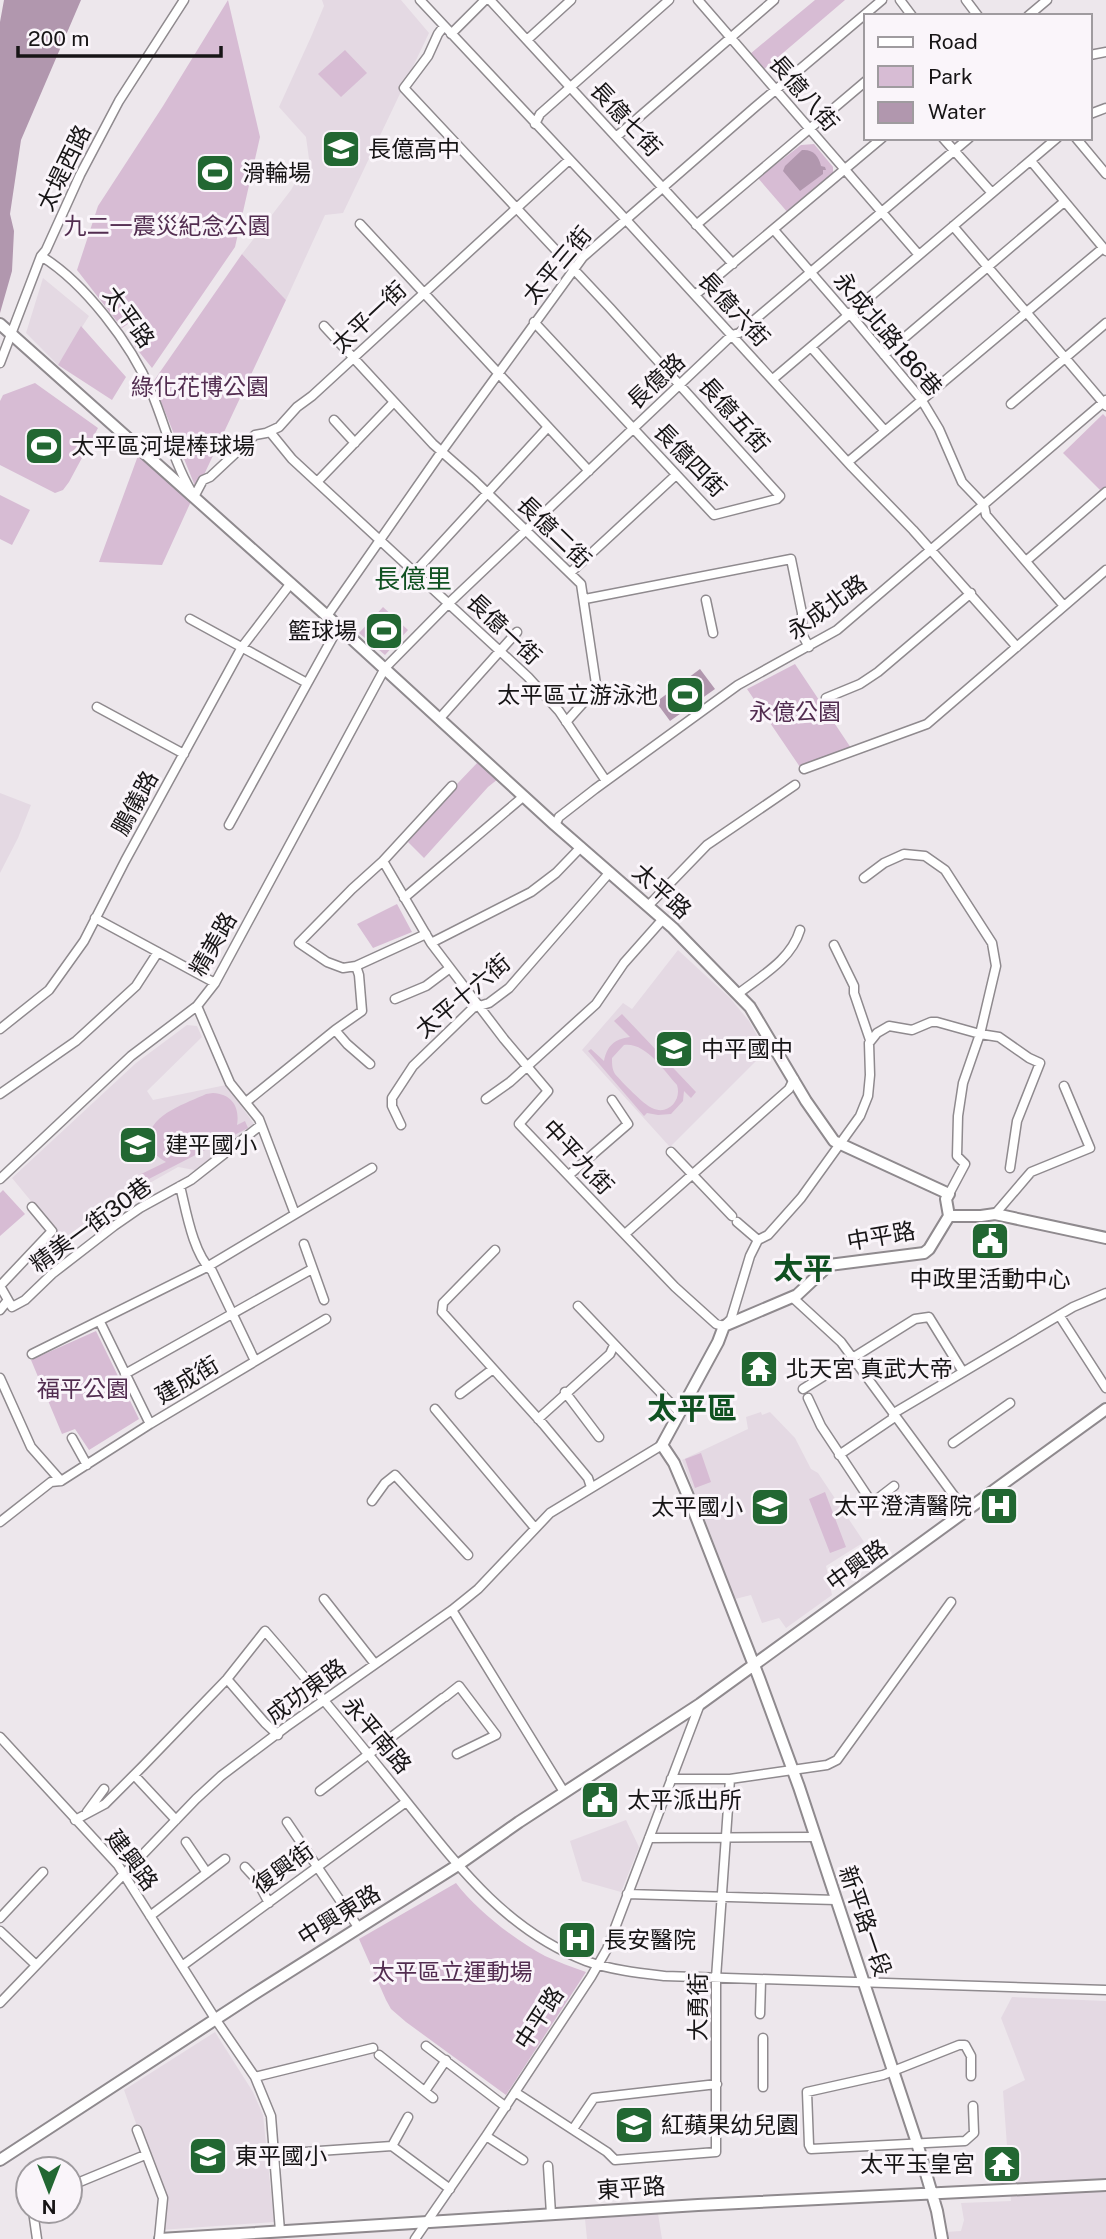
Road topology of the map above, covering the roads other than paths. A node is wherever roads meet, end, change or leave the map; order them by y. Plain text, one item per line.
1 (184, 0) edge
2 (420, 0) edge
3 (488, 0) edge
4 (570, 0) edge
5 (669, 0) edge
6 (698, 0) edge
7 (774, 0) edge
8 (882, 0) edge
9 (1047, 0) edge
10 (866, 14) edge
11 (1030, 14) edge
12 (864, 15) edge
13 (444, 26) junction
14 (451, 34) junction
15 (730, 38) junction
16 (527, 40) junction
17 (864, 83) edge
18 (570, 88) junction
19 (776, 90) junction
20 (535, 124) junction
21 (810, 129) junction
22 (616, 137) junction
23 (880, 140) edge
24 (945, 140) edge
25 (967, 140) edge
26 (1055, 140) edge
27 (1078, 140) edge
28 (954, 151) junction
29 (569, 160) junction
30 (1031, 161) junction
31 (845, 170) junction
32 (1106, 174) edge
33 (662, 187) junction
34 (992, 193) junction
35 (1064, 202) junction
36 (517, 208) junction
37 (882, 212) junction
38 (624, 219) junction
39 (360, 224) dead end
40 (696, 225) junction
41 (953, 226) junction
42 (774, 230) junction
43 (1105, 249) edge
44 (919, 255) junction
45 (41, 256) junction
46 (733, 264) junction
47 (988, 267) junction
48 (573, 268) junction
49 (811, 272) junction
50 (424, 293) junction
51 (695, 295) junction
52 (1026, 312) junction
53 (850, 314) junction
54 (534, 322) junction
55 (1106, 323) edge
56 (0, 324) edge
57 (324, 326) dead end
58 (12, 335) junction
59 (732, 335) junction
60 (811, 347) junction
61 (884, 355) junction
62 (352, 359) junction
63 (1066, 359) junction
64 (0, 363) edge
65 (498, 373) junction
66 (773, 379) junction
67 (681, 384) junction
68 (921, 399) junction
69 (393, 403) junction
70 (1105, 403) edge
71 (1011, 404) dead end
72 (334, 420) dead end
73 (548, 427) junction
74 (633, 429) junction
75 (885, 431) junction
76 (270, 432) junction
77 (355, 443) junction
78 (442, 451) junction
79 (848, 462) junction
80 (589, 471) junction
81 (676, 475) junction
82 (317, 482) junction
83 (1106, 492) edge
84 (487, 493) junction
85 (780, 496) joint
86 (194, 497) junction
87 (984, 505) junction
88 (525, 530) junction
89 (379, 541) junction
90 (931, 550) junction
91 (1026, 561) junction
92 (1106, 570) edge
93 (414, 573) junction
94 (570, 573) junction
95 (290, 583) junction
96 (971, 593) junction
97 (584, 600) junction
98 (706, 600) dead end
99 (448, 604) junction
100 (1064, 606) junction
101 (327, 616) junction
102 (190, 619) dead end
103 (339, 626) junction
104 (517, 632) dead end
105 (713, 633) dead end
106 (242, 647) junction
107 (809, 647) junction
108 (1017, 647) junction
109 (500, 651) junction
110 (385, 668) junction
111 (307, 683) junction
112 (826, 698) dead end
113 (97, 707) dead end
114 (440, 718) junction
115 (566, 722) junction
116 (184, 754) junction
117 (804, 769) dead end
118 (606, 781) junction
119 (794, 785) dead end
120 (452, 786) dead end
121 (524, 796) junction
122 (229, 824) dead end
123 (555, 825) junction
124 (581, 847) junction
125 (383, 861) junction
126 (610, 872) junction
127 (864, 878) dead end
128 (404, 898) junction
129 (648, 906) junction
130 (95, 918) junction
131 (663, 919) junction
132 (800, 930) dead end
133 (428, 938) junction
134 (834, 946) dead end
135 (158, 952) junction
136 (356, 965) junction
137 (450, 968) junction
138 (215, 983) junction
139 (738, 994) junction
140 (395, 999) dead end
141 (197, 1006) junction
142 (480, 1007) junction
143 (0, 1029) edge
144 (335, 1030) junction
145 (980, 1034) junction
146 (870, 1040) junction
147 (369, 1063) dead end
148 (527, 1066) junction
149 (794, 1079) junction
150 (1064, 1086) dead end
151 (0, 1094) edge
152 (486, 1099) dead end
153 (612, 1100) dead end
154 (246, 1102) junction
155 (261, 1125) junction
156 (401, 1125) dead end
157 (838, 1144) junction
158 (671, 1152) dead end
159 (372, 1168) dead end
160 (1010, 1168) dead end
161 (692, 1174) junction
162 (569, 1175) junction
163 (0, 1179) edge
164 (180, 1186) junction
165 (949, 1194) junction
166 (32, 1207) dead end
167 (295, 1214) junction
168 (995, 1214) junction
169 (949, 1216) junction
170 (625, 1234) junction
171 (1106, 1238) edge
172 (758, 1240) junction
173 (304, 1244) dead end
174 (495, 1250) dead end
175 (207, 1267) junction
176 (313, 1269) junction
177 (0, 1286) edge
178 (1106, 1293) edge
179 (792, 1297) junction
180 (324, 1300) dead end
181 (10, 1304) junction
182 (578, 1306) dead end
183 (0, 1310) edge
184 (233, 1314) junction
185 (1059, 1315) junction
186 (326, 1320) dead end
187 (100, 1321) junction
188 (724, 1326) junction
189 (614, 1345) junction
190 (32, 1354) dead end
191 (853, 1358) junction
192 (255, 1362) junction
193 (493, 1369) junction
194 (963, 1372) junction
195 (125, 1374) junction
196 (0, 1378) edge
197 (1106, 1388) edge
198 (803, 1389) dead end
199 (565, 1392) junction
200 (460, 1394) dead end
201 (808, 1398) dead end
202 (1010, 1403) dead end
203 (435, 1409) dead end
204 (1106, 1409) edge
205 (679, 1412) junction
206 (894, 1413) junction
207 (538, 1419) junction
208 (149, 1424) junction
209 (599, 1437) dead end
210 (72, 1438) dead end
211 (953, 1443) dead end
212 (662, 1445) junction
213 (839, 1455) junction
214 (88, 1465) junction
215 (61, 1481) junction
216 (894, 1486) dead end
217 (591, 1487) junction
218 (372, 1501) dead end
219 (966, 1511) junction
220 (0, 1522) edge
221 (535, 1528) junction
222 (468, 1555) dead end
223 (324, 1599) dead end
224 (951, 1602) dead end
225 (452, 1610) junction
226 (375, 1664) junction
227 (754, 1665) junction
228 (227, 1679) junction
229 (324, 1702) junction
230 (700, 1704) junction
231 (278, 1735) junction
232 (0, 1737) edge
233 (457, 1754) dead end
234 (368, 1755) junction
235 (793, 1770) junction
236 (134, 1775) junction
237 (730, 1779) junction
238 (671, 1780) junction
239 (104, 1789) dead end
240 (320, 1791) dead end
241 (565, 1792) junction
242 (406, 1802) junction
243 (85, 1815) junction
244 (75, 1820) junction
245 (176, 1820) junction
246 (288, 1822) dead end
247 (649, 1838) junction
248 (725, 1838) junction
249 (815, 1838) junction
250 (186, 1842) dead end
251 (225, 1859) dead end
252 (458, 1865) junction
253 (318, 1866) junction
254 (245, 1867) dead end
255 (43, 1872) dead end
256 (207, 1873) junction
257 (123, 1876) junction
258 (628, 1894) junction
259 (721, 1898) junction
260 (836, 1900) junction
261 (269, 1903) junction
262 (150, 1916) junction
263 (0, 1918) edge
264 (358, 1927) junction
265 (0, 1931) edge
266 (36, 1965) junction
267 (598, 1965) junction
268 (182, 1966) junction
269 (716, 1978) junction
270 (761, 1979) junction
271 (863, 1982) junction
272 (1106, 1990) edge
273 (0, 2003) edge
274 (760, 2014) dead end
275 (216, 2020) junction
276 (763, 2038) dead end
277 (426, 2046) dead end
278 (446, 2060) junction
279 (894, 2071) junction
280 (971, 2076) dead end
281 (255, 2077) junction
282 (717, 2084) junction
283 (763, 2087) dead end
284 (425, 2091) junction
285 (515, 2092) junction
286 (433, 2098) dead end
287 (506, 2106) junction
288 (973, 2106) dead end
289 (408, 2117) dead end
290 (573, 2129) junction
291 (137, 2130) dead end
292 (486, 2136) junction
293 (917, 2143) junction
294 (392, 2146) junction
295 (275, 2154) junction
296 (145, 2155) junction
297 (0, 2160) edge
298 (523, 2160) dead end
299 (548, 2166) dead end
300 (84, 2180) edge
301 (1106, 2185) edge
302 (450, 2189) junction
303 (931, 2192) junction
304 (551, 2214) junction
305 (428, 2221) junction
306 (280, 2231) junction
307 (160, 2239) edge
308 (415, 2239) edge
309 (943, 2239) edge

1 - 45 street, 太堤西路
2 - 13 street, 長億六街
3 - 14 street
3 - 16 street, 長億七街
4 - 16 street
5 - 18 street
6 - 15 street, 長億八街
7 - 15 street
8 - 10 street, 太平三街
9 - 11 street
12 - 19 street, 太平三街
13 - 14 street, 長億六街
13 - 36 street, 長億五街
14 - 20 street, 長億六街
15 - 19 street, 長億八街
15 - 22 street
16 - 18 street, 長億七街
17 - 21 street
18 - 20 street
18 - 22 street, 長億七街
19 - 21 street, 長億八街
19 - 33 street, 太平三街
20 - 29 street, 長億六街
21 - 31 street, 長億八街
21 - 40 street
22 - 33 street, 長億七街
23 - 31 street
24 - 28 street
25 - 28 street, 長億路
26 - 30 street
27 - 32 street
28 - 34 street
28 - 37 street, 長億路
29 - 36 street, 太平一街
29 - 38 street, 長億六街
30 - 34 street
30 - 35 street
31 - 37 street, 長億八街
31 - 42 street
33 - 38 street, 太平三街
33 - 40 street, 長億七街
34 - 41 street
35 - 43 street
35 - 47 street
36 - 48 street, 長億五街
36 - 50 street, 太平一街
37 - 44 street, 長億八街
37 - 49 street, 長億路
38 - 48 street, 太平三街
38 - 51 street, 長億六街
39 - 50 street
40 - 46 street, 長億七街
41 - 44 street
41 - 47 street
42 - 46 street
42 - 49 street, 永成北路186巷
43 - 52 street
44 - 53 street
45 - 58 street, 太堤西路
45 - 86 street, 太平路
46 - 51 street
47 - 52 street
47 - 61 street
48 - 54 street, 太平三街
48 - 67 street, 長億五街
49 - 53 street, 永成北路186巷
49 - 59 street, 長億路
50 - 62 street, 太平一街
50 - 65 street
51 - 59 street, 長億六街
52 - 63 street
52 - 68 street
53 - 60 street
53 - 61 street, 永成北路186巷
54 - 65 street, 太平三街
54 - 74 street, 長億四街
55 - 63 street
56 - 58 street, 太平路
57 - 62 street, 長億二街
58 - 64 street, 太堤西路
58 - 86 street, 太平路
59 - 66 street, 長億六街
59 - 67 street, 長億路
60 - 66 street
60 - 75 street
61 - 68 street, 永成北路186巷
62 - 69 street, 長億二街
62 - 76 street, 太平一街
63 - 70 street
63 - 71 street
65 - 73 street
65 - 78 street, 太平三街
66 - 79 street, 長億六街
67 - 74 street, 長億路
67 - 85 street, 長億五街
68 - 75 street
68 - 87 street, 永成北路186巷
69 - 77 street
69 - 78 street, 長億二街
70 - 87 street, 永成北路
72 - 77 street
73 - 80 street
73 - 84 street
74 - 80 street, 長億路
74 - 81 street, 長億四街
75 - 79 street
76 - 82 street, 長億一街
76 - 86 street, 太平一街
77 - 82 street
78 - 84 street, 長億二街
78 - 89 street, 太平三街
79 - 90 street, 長億六街
80 - 88 street, 長億路
81 - 85 street, 長億四街
81 - 94 street
82 - 89 street, 長億一街
83 - 91 street
84 - 88 street, 長億二街
84 - 93 street
86 - 95 street, 太平路
87 - 90 street, 永成北路
87 - 91 street, 永成北路186巷
88 - 94 street, 長億二街
88 - 99 street, 長億路
89 - 93 street, 長億一街
89 - 101 street, 太平三街
90 - 96 street, 長億六街
90 - 107 street, 永成北路
91 - 100 street, 永成北路186巷
92 - 100 street
93 - 99 street, 長億一街
94 - 97 street, 長億二街
95 - 101 street, 太平路
95 - 106 street, 鵬儀路
96 - 108 street, 長億六街
96 - 112 street
97 - 107 street
97 - 115 street, 長億二街
98 - 105 street
99 - 109 street, 長億一街
99 - 110 street, 長億路
100 - 108 street
101 - 103 street, 太平路
102 - 106 street
103 - 110 street, 太平路
103 - 111 street
104 - 109 street
106 - 111 street
106 - 116 street, 鵬儀路
107 - 118 street, 永成北路
108 - 117 street
109 - 114 street
109 - 115 street, 長億一街
110 - 114 street, 太平路
110 - 138 street, 精美路
111 - 122 street
113 - 116 street
114 - 121 street, 太平路
115 - 118 street, 長億一街
116 - 130 street, 鵬儀路
118 - 123 street, 永成北路
119 - 129 street
120 - 125 street
121 - 123 street, 太平路
121 - 128 street
123 - 124 street, 太平路
124 - 126 street, 太平路
124 - 133 street
125 - 128 street, 中平九街
125 - 136 street
126 - 129 street, 太平路
126 - 142 street, 太平十六街
127 - 145 street
128 - 133 street, 中平九街
129 - 131 street, 太平路
130 - 135 street
130 - 143 street, 鵬儀路
131 - 139 street, 太平路
131 - 148 street
132 - 139 street
133 - 136 street
133 - 137 street, 中平九街
134 - 146 street
135 - 138 street
135 - 151 street
136 - 144 street
137 - 140 street
137 - 142 street, 中平九街
138 - 141 street, 精美路
139 - 149 street, 太平路
141 - 154 street
141 - 163 street, 精美路
142 - 148 street, 中平九街
142 - 156 street, 太平十六街
144 - 147 street
144 - 154 street
145 - 146 street
145 - 160 street
145 - 165 street
146 - 157 street
148 - 152 street
148 - 162 street, 中平九街
149 - 157 street, 太平路
149 - 161 street
150 - 168 street
153 - 162 street
154 - 155 street
155 - 164 street, 精美一街30巷
155 - 167 street
157 - 165 street, 太平路
157 - 172 street
158 - 161 street
159 - 167 street
161 - 170 street
161 - 172 street
162 - 170 street, 中平九街
164 - 175 street
164 - 181 street, 精美一街30巷
165 - 169 street
166 - 177 street
167 - 175 street
168 - 169 street
168 - 171 street
169 - 179 street, 中平路
170 - 188 street, 中平九街
172 - 188 street
173 - 176 street
174 - 193 street
175 - 184 street
175 - 187 street
176 - 180 street
176 - 184 street
177 - 181 street
178 - 185 street
179 - 188 street, 中平路
179 - 191 street
181 - 183 street, 精美一街30巷
182 - 189 street
184 - 192 street
184 - 195 street
185 - 194 street
185 - 197 street
186 - 192 street, 建成街
187 - 190 street
187 - 195 street
188 - 205 street
189 - 199 street
189 - 205 street
191 - 194 street
191 - 198 street
191 - 206 street
192 - 208 street, 建成街
193 - 200 street
193 - 207 street
194 - 206 street
195 - 208 street
196 - 215 street
199 - 207 street
199 - 209 street
201 - 213 street, 中興路
202 - 211 street
203 - 221 street
204 - 219 street, 中興路
205 - 212 street
206 - 213 street
206 - 219 street
207 - 217 street
208 - 214 street, 建成街
210 - 214 street
212 - 217 street, 成功東路
212 - 227 street, 新平路一段
213 - 216 street, 中興路
214 - 215 street, 建成街
215 - 220 street, 建成街
217 - 221 street, 成功東路
218 - 222 street
219 - 227 street, 中興路
221 - 225 street, 成功東路
223 - 226 street
224 - 235 street
225 - 226 street, 成功東路
225 - 241 street
226 - 229 street, 成功東路
227 - 230 street, 中興路
227 - 235 street, 新平路一段
228 - 229 street, 永平南路
228 - 231 street
228 - 236 street
229 - 231 street, 成功東路
229 - 234 street, 永平南路
230 - 238 street, 中平路
230 - 241 street, 中興東路
231 - 245 street, 成功東路
232 - 244 street, 建興路
233 - 234 street
234 - 240 street
234 - 242 street, 永平南路
235 - 237 street
235 - 249 street, 新平路一段
236 - 243 street
236 - 245 street
237 - 238 street
237 - 248 street, 大勇街
238 - 247 street, 中平路
239 - 243 street
241 - 252 street, 中興東路
242 - 252 street, 永平南路
242 - 253 street, 復興街
243 - 244 street
244 - 257 street, 建興路
245 - 257 street, 成功東路
246 - 253 street
247 - 248 street
247 - 258 street, 中平路
248 - 249 street
248 - 259 street, 大勇街
249 - 260 street, 新平路一段
250 - 256 street
251 - 256 street
252 - 264 street, 中興東路
252 - 267 street, 永平南路
253 - 261 street, 復興街
253 - 264 street
254 - 261 street
255 - 263 street
256 - 262 street
257 - 262 street, 建興路
257 - 266 street, 成功東路
258 - 259 street
258 - 267 street, 中平路
259 - 260 street
259 - 269 street, 大勇街
260 - 271 street, 新平路一段
261 - 268 street, 復興街
262 - 268 street, 建興路
264 - 275 street, 中興東路
265 - 266 street
266 - 273 street, 成功東路
267 - 269 street, 永平南路
267 - 285 street, 中平路
268 - 275 street, 建興路
269 - 270 street, 永平南路
269 - 282 street, 大勇街
270 - 271 street, 永平南路
270 - 274 street
271 - 272 street, 永平南路
271 - 279 street, 新平路一段
275 - 281 street, 建興路
275 - 297 street, 中興東路
276 - 283 street
277 - 278 street
278 - 284 street
278 - 287 street
279 - 280 street
279 - 293 street, 新平路一段
279 - 293 street
281 - 284 street
281 - 295 street, 建興路
282 - 290 street
282 - 290 street, 大勇街
284 - 286 street
285 - 287 street, 中平路
285 - 290 street
287 - 292 street, 中平路
288 - 293 street
289 - 294 street
291 - 296 street
292 - 298 street
292 - 302 street, 中平路
293 - 303 street, 新平路一段
294 - 295 street
294 - 302 street
295 - 306 street, 建興路
296 - 300 street
296 - 307 street
299 - 304 street
301 - 303 street, 東平路
302 - 305 street, 中平路
303 - 304 street, 東平路
303 - 309 street, 新平路一段
304 - 305 street, 東平路
305 - 306 street, 東平路
305 - 308 street, 中平路
306 - 307 street, 東平路

